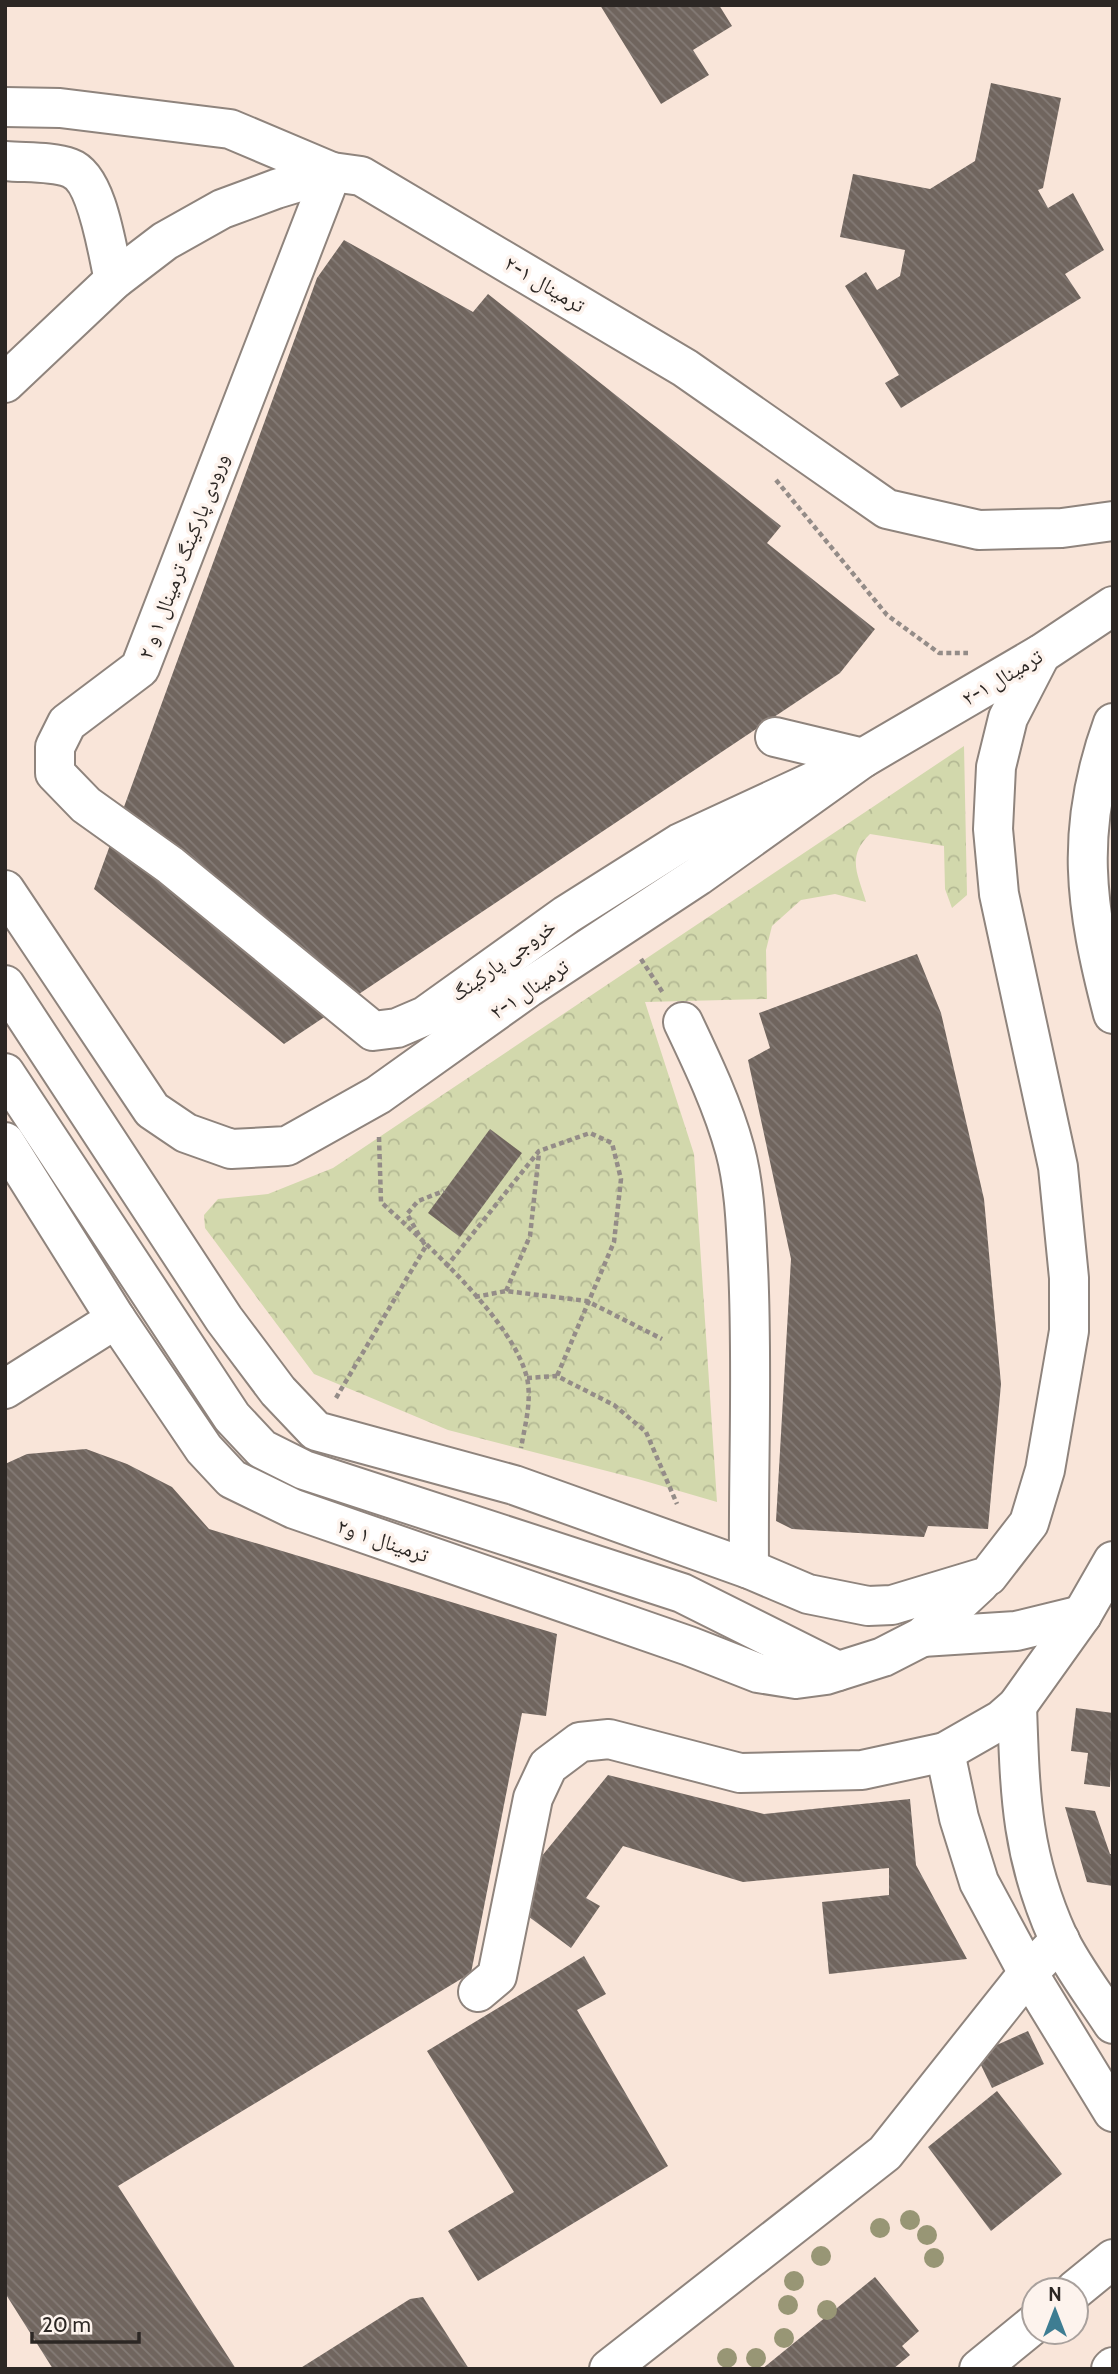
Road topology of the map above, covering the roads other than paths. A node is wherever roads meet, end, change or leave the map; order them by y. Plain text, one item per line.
1 (5, 107) edge
2 (5, 161) edge
3 (332, 172) junction
4 (114, 279) junction
5 (5, 383) edge
6 (1113, 521) edge
7 (1113, 606) edge
8 (1041, 654) junction
9 (1113, 723) edge
10 (775, 737) dead end
11 (863, 758) junction
12 (170, 865) joint
13 (5, 890) edge
14 (5, 985) edge
15 (1113, 1014) edge
16 (683, 1022) road end
17 (5, 1073) edge
18 (5, 1142) edge
19 (116, 1319) junction
20 (5, 1390) edge
21 (1113, 1560) edge
22 (749, 1569) junction
23 (988, 1576) junction
24 (1082, 1615) junction
25 (922, 1637) junction
26 (838, 1671) junction
27 (1017, 1706) junction
28 (945, 1752) junction
29 (1059, 1940) junction
30 (1028, 1973) junction
31 (478, 1992) dead end
32 (1113, 2024) edge
33 (1113, 2112) edge
34 (1113, 2259) edge
35 (1090, 2278) edge
36 (1020, 2335) edge
37 (609, 2369) edge
38 (979, 2369) edge

1 - 3 main road, ترمینال ۱-۲
2 - 4 main road
3 - 4 main road
3 - 6 main road, ترمینال ۱-۲
3 - 12 main road, ورودی پارکینگ ترمینال ۱ و ۲
4 - 5 main road
7 - 8 main road, ترمینال ۱-۲
8 - 11 main road, ترمینال ۱-۲
8 - 23 main road
9 - 15 main road
10 - 11 main road
11 - 12 main road, خروجی پارکینگ
11 - 13 main road, ترمینال ۱-۲
14 - 22 main road
16 - 22 main road
17 - 26 main road
18 - 19 main road, ترمینال ۱ و۲
19 - 20 main road
19 - 26 main road, ترمینال ۱ و۲
21 - 24 main road
22 - 23 main road
23 - 25 main road
24 - 25 main road
24 - 27 main road
25 - 26 main road, ترمینال ۱ و۲
27 - 28 main road
27 - 29 main road
28 - 30 main road
28 - 31 main road
29 - 30 main road
29 - 32 main road
30 - 33 main road
30 - 37 main road
34 - 35 main road
36 - 38 main road

